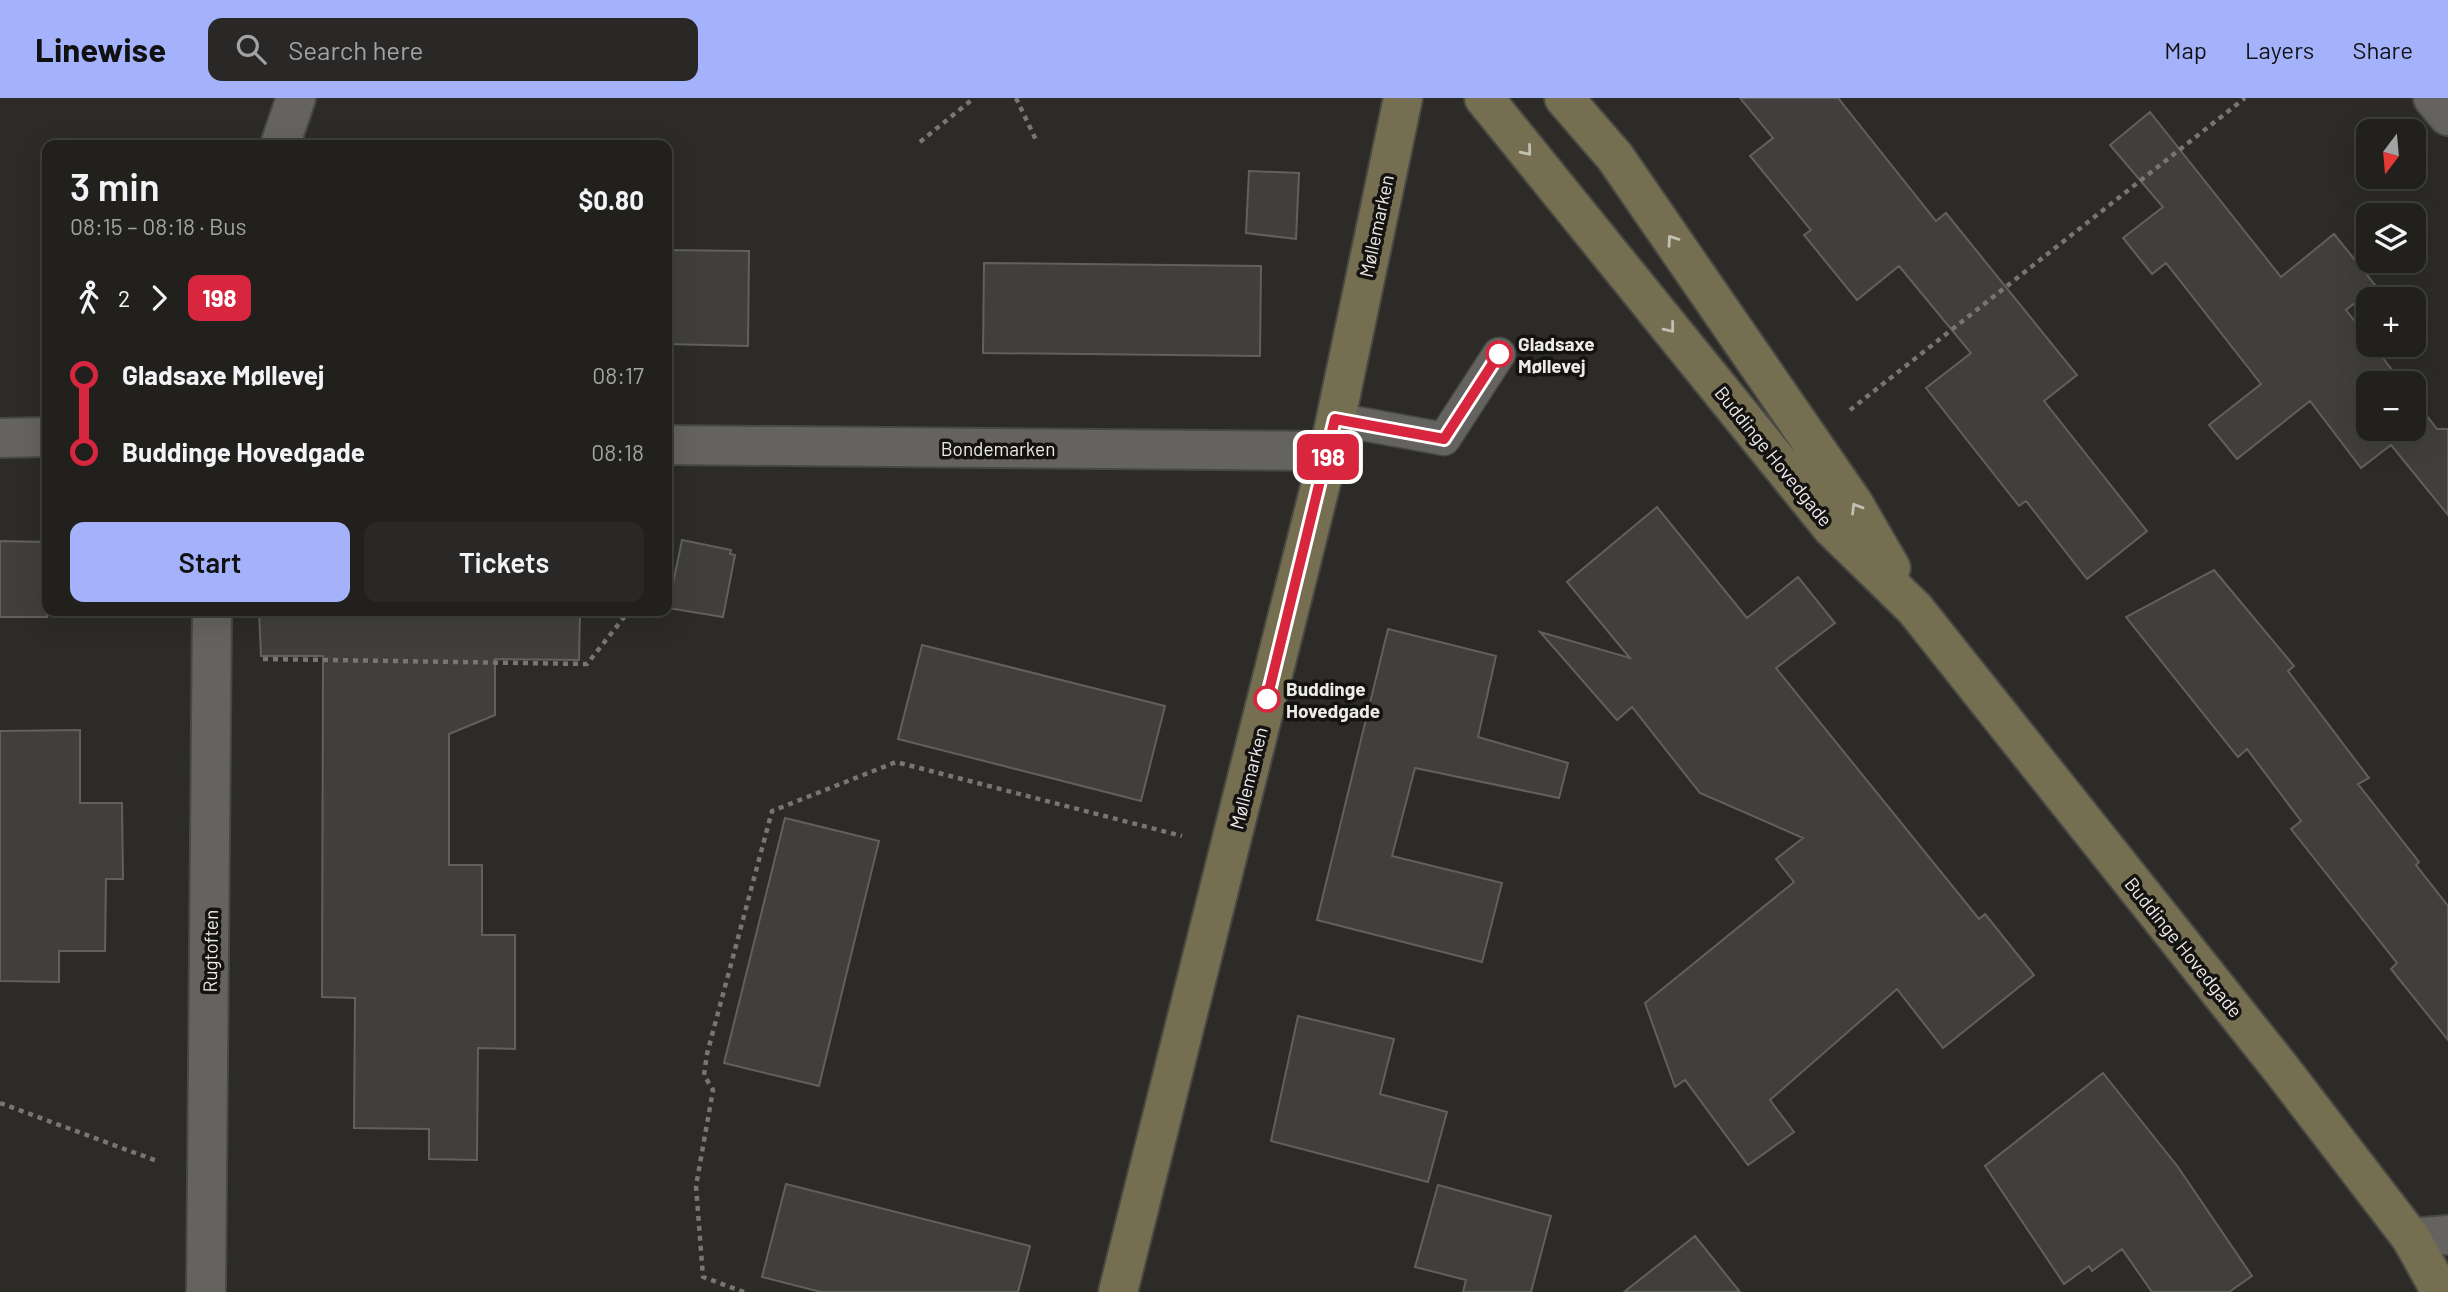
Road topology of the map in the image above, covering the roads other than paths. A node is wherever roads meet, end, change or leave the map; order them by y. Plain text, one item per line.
1 (288, 98) edge
2 (1403, 98) edge
3 (1484, 98) edge
4 (1563, 98) edge
5 (2434, 98) edge
6 (2448, 116) edge
7 (281, 140) edge
8 (1499, 354) dead end
9 (1332, 435) junction
10 (42, 437) edge
11 (0, 438) edge
12 (672, 445) edge
13 (1915, 610) junction
14 (212, 616) edge
15 (2430, 1237) edge
16 (206, 1292) edge
17 (1118, 1292) edge
18 (2441, 1292) edge

1 - 7 street
2 - 9 street, Møllemarken
3 -> 13 street, Buddinge Hovedgade
13 -> 4 street, Buddinge Hovedgade
5 - 6 street
8 - 9 lane
9 - 12 street, Bondemarken
9 - 17 street, Møllemarken
10 - 11 street
13 - 15 street, Buddinge Hovedgade
14 - 16 street, Rugtoften
15 - 18 street, Buddinge Hovedgade

